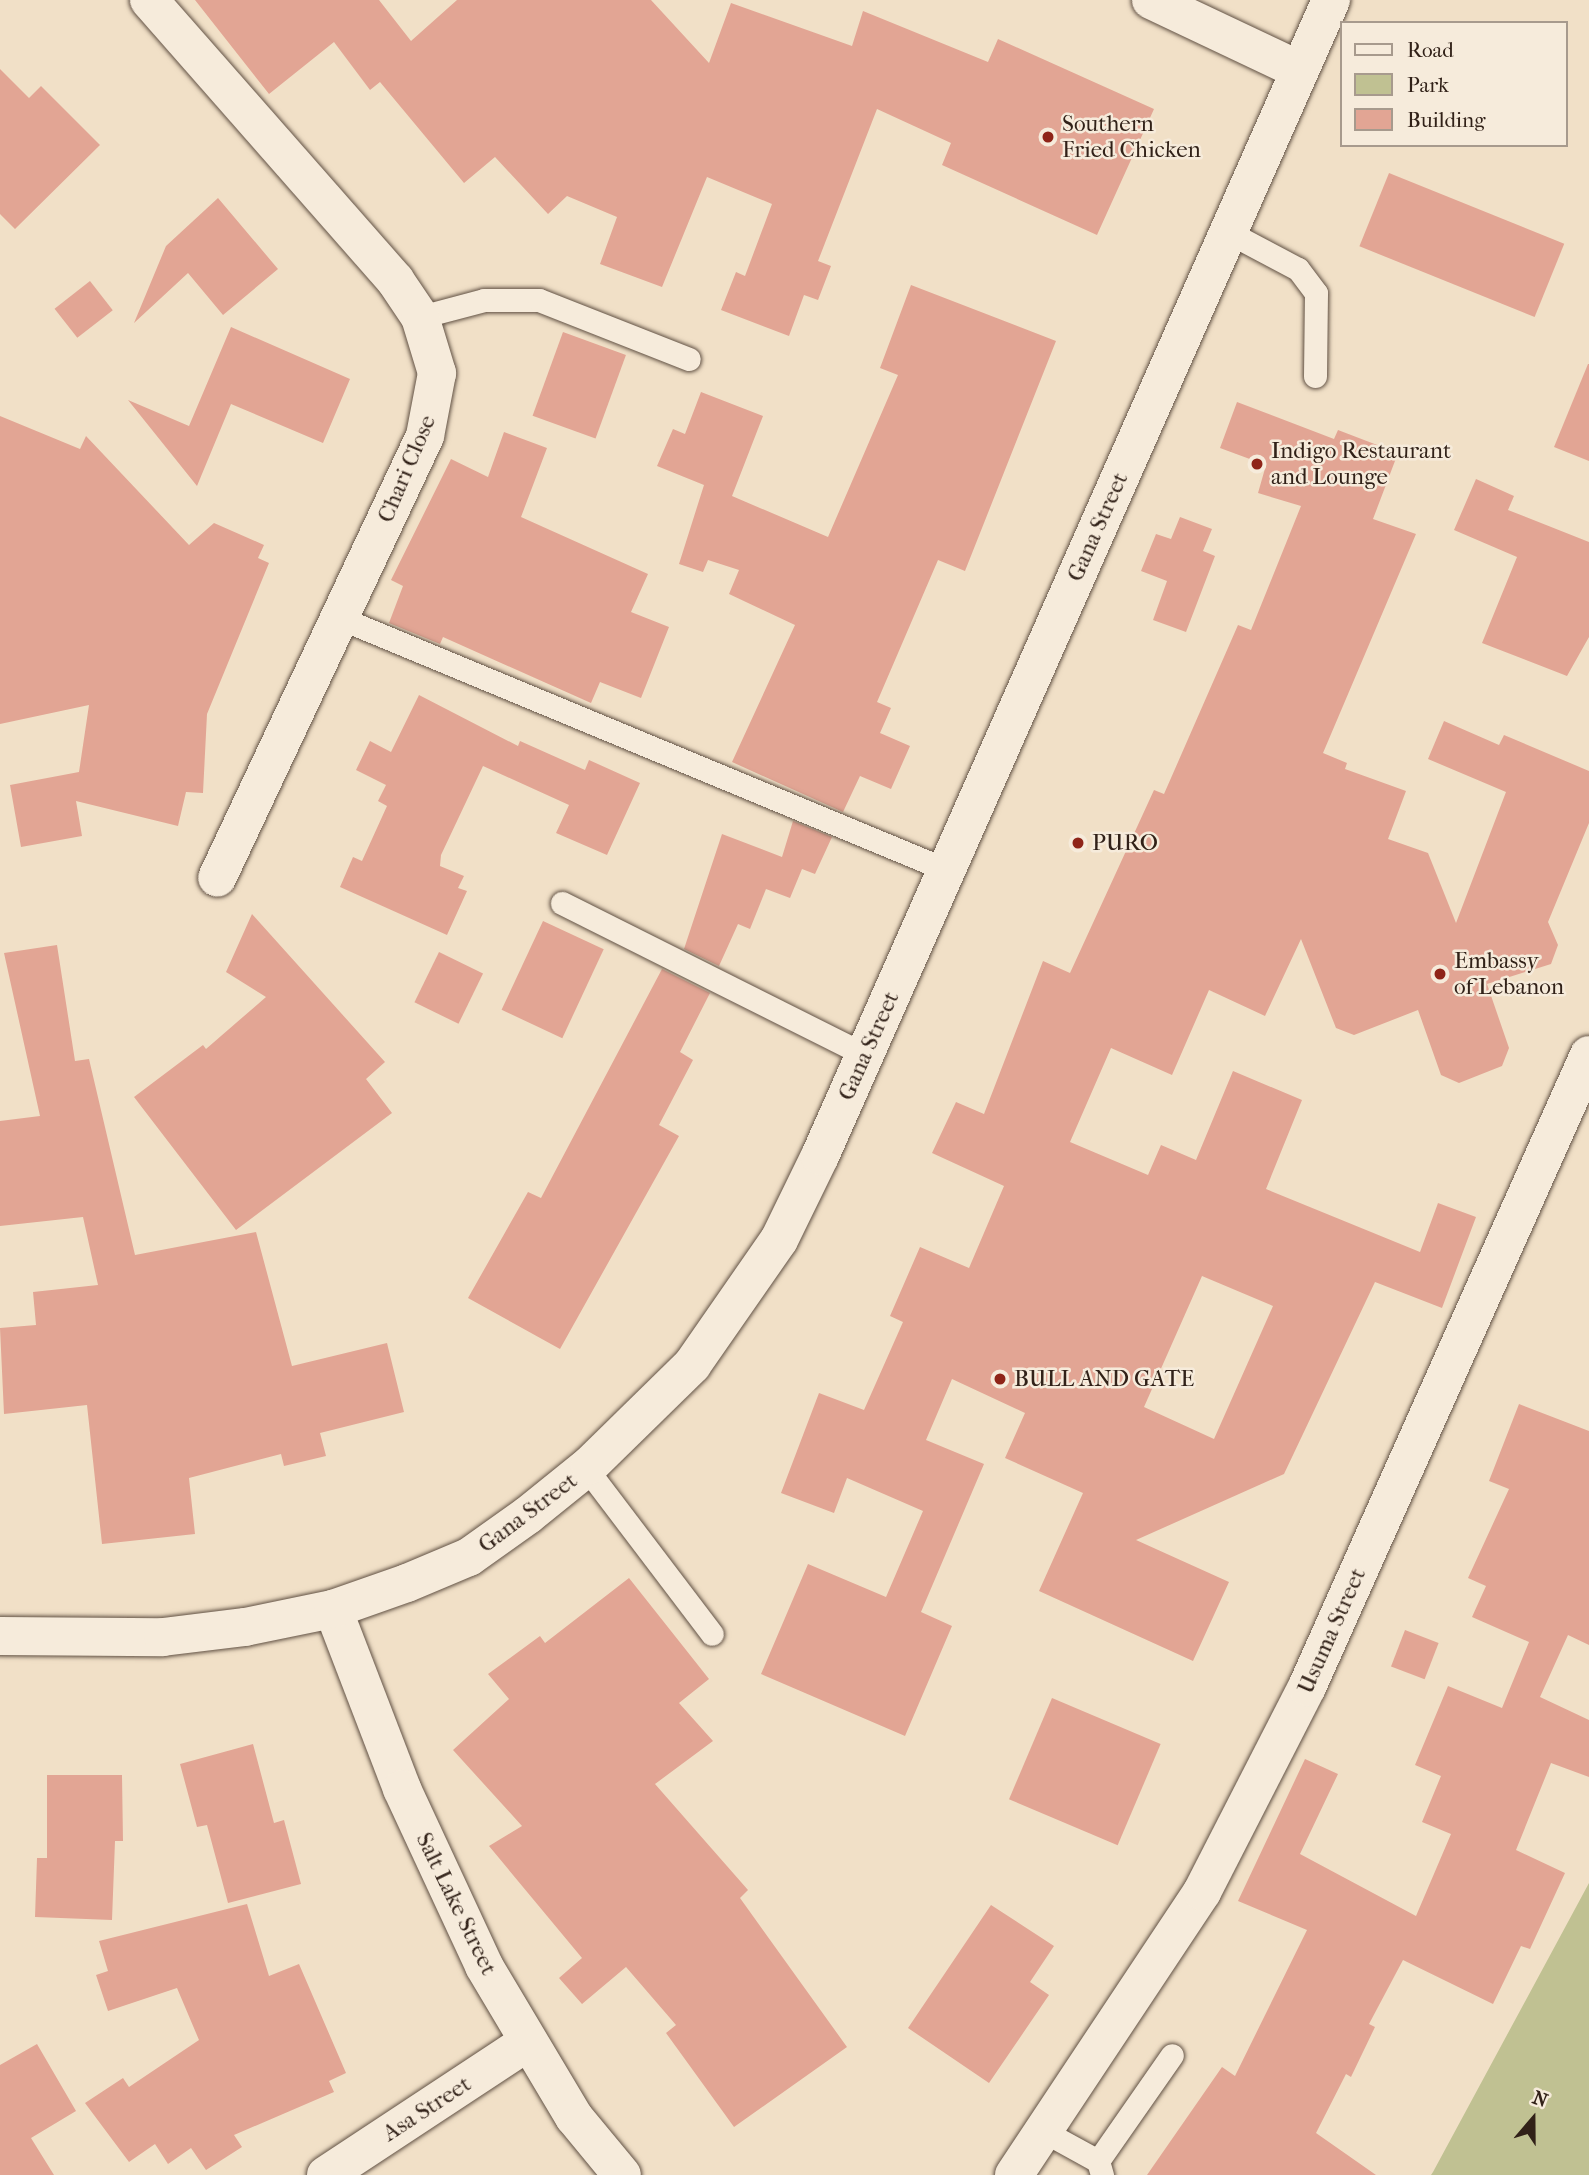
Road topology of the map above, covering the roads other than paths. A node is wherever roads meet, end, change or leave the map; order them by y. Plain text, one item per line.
1 (149, 0) edge
2 (1151, 0) edge
3 (1331, 0) edge
4 (1299, 71) junction
5 (1228, 232) junction
6 (420, 317) junction
7 (689, 359) dead end
8 (1315, 376) dead end
9 (340, 618) junction
10 (947, 870) junction
11 (217, 878) dead end
12 (562, 903) dead end
13 (865, 1055) junction
14 (1589, 1055) edge
15 (586, 1468) junction
16 (333, 1609) junction
17 (712, 1634) dead end
18 (0, 1636) edge
19 (528, 2042) junction
20 (1172, 2055) dead end
21 (1045, 2132) junction
22 (1100, 2168) edge
23 (326, 2175) edge
24 (622, 2175) edge
25 (1014, 2175) edge

1 - 6 street, Chari Close
2 - 4 street
3 - 4 street, Gana Street
4 - 5 street, Gana Street
5 - 8 lane
5 - 10 street, Gana Street
6 - 7 lane
6 - 9 street, Chari Close
9 - 10 lane
9 - 11 street, Chari Close
10 - 13 street, Gana Street
12 - 13 lane
13 - 15 street, Gana Street
14 - 21 street, Usuma Street
15 - 16 street, Gana Street
15 - 17 lane
16 - 18 street, Gana Street
16 - 19 street, Salt Lake Street
19 - 23 street, Asa Street
19 - 24 street, Salt Lake Street
20 - 22 lane
21 - 22 lane
21 - 25 street, Usuma Street

